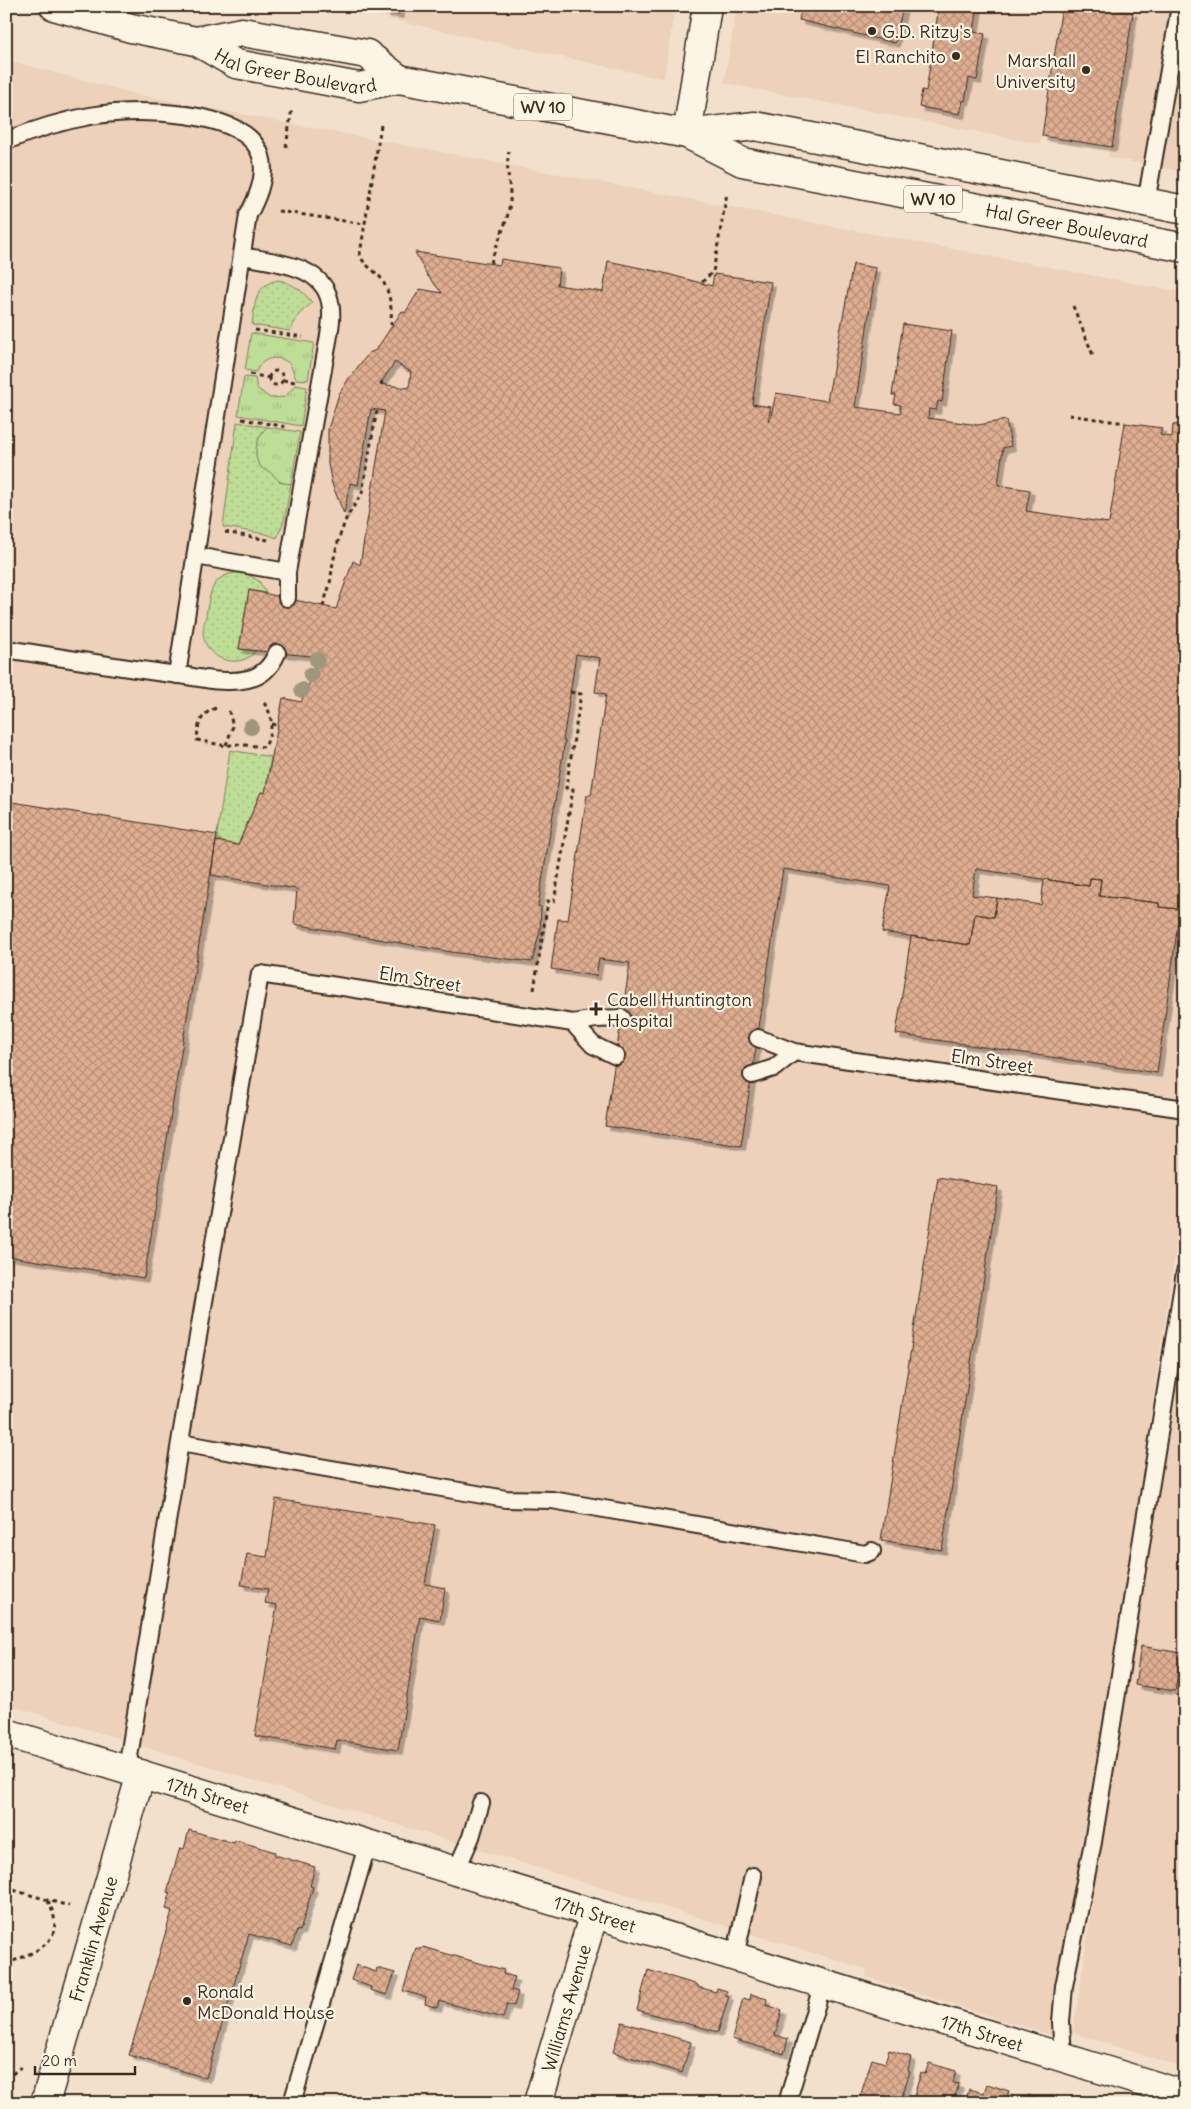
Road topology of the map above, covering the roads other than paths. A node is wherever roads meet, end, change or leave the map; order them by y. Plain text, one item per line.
1 (54, 6) edge
2 (707, 6) edge
3 (1180, 6) edge
4 (102, 13) edge
5 (687, 134) junction
6 (6, 141) edge
7 (1146, 203) junction
8 (1185, 210) edge
9 (1185, 248) edge
10 (242, 256) junction
11 (196, 556) junction
12 (287, 572) junction
13 (287, 598) dead end
14 (6, 649) edge
15 (277, 653) dead end
16 (176, 675) junction
17 (622, 1018) dead end
18 (573, 1023) junction
19 (758, 1038) dead end
20 (794, 1052) junction
21 (616, 1056) dead end
22 (752, 1075) dead end
23 (1185, 1109) edge
24 (1185, 1272) edge
25 (180, 1443) junction
26 (872, 1551) dead end
27 (6, 1733) edge
28 (134, 1772) junction
29 (481, 1803) dead end
30 (367, 1846) junction
31 (456, 1871) junction
32 (753, 1876) dead end
33 (594, 1913) junction
34 (735, 1956) junction
35 (823, 1983) junction
36 (1063, 2057) junction
37 (1185, 2095) edge
38 (45, 2103) edge
39 (292, 2103) edge
40 (538, 2103) edge
41 (787, 2103) edge

1 - 4 street, Hal Greer Boulevard / WV 10
2 - 5 street
3 - 7 lane
4 - 5 street, Hal Greer Boulevard / WV 10
5 - 7 street, Hal Greer Boulevard / WV 10
5 - 9 street, Hal Greer Boulevard / WV 10
6 - 10 lane
7 - 8 street, Hal Greer Boulevard / WV 10
10 - 11 lane
10 - 12 lane
11 - 12 lane
11 - 16 lane
12 - 13 lane
14 - 16 lane
15 - 16 lane
17 - 18 lane, Elm Street
18 - 21 lane
18 - 25 lane, Elm Street
19 - 20 lane, Elm Street
20 - 22 lane
20 - 23 lane, Elm Street
24 - 36 lane
25 - 26 lane
25 - 28 lane
27 - 28 street, 17th Street
28 - 30 street, 17th Street
28 - 38 street, Franklin Avenue
29 - 31 lane
30 - 31 street, 17th Street
30 - 39 lane
31 - 33 street, 17th Street
32 - 34 lane
33 - 34 street, 17th Street
33 - 40 street, Williams Avenue
34 - 35 street, 17th Street
35 - 36 street, 17th Street
35 - 41 lane
36 - 37 street, 17th Street

